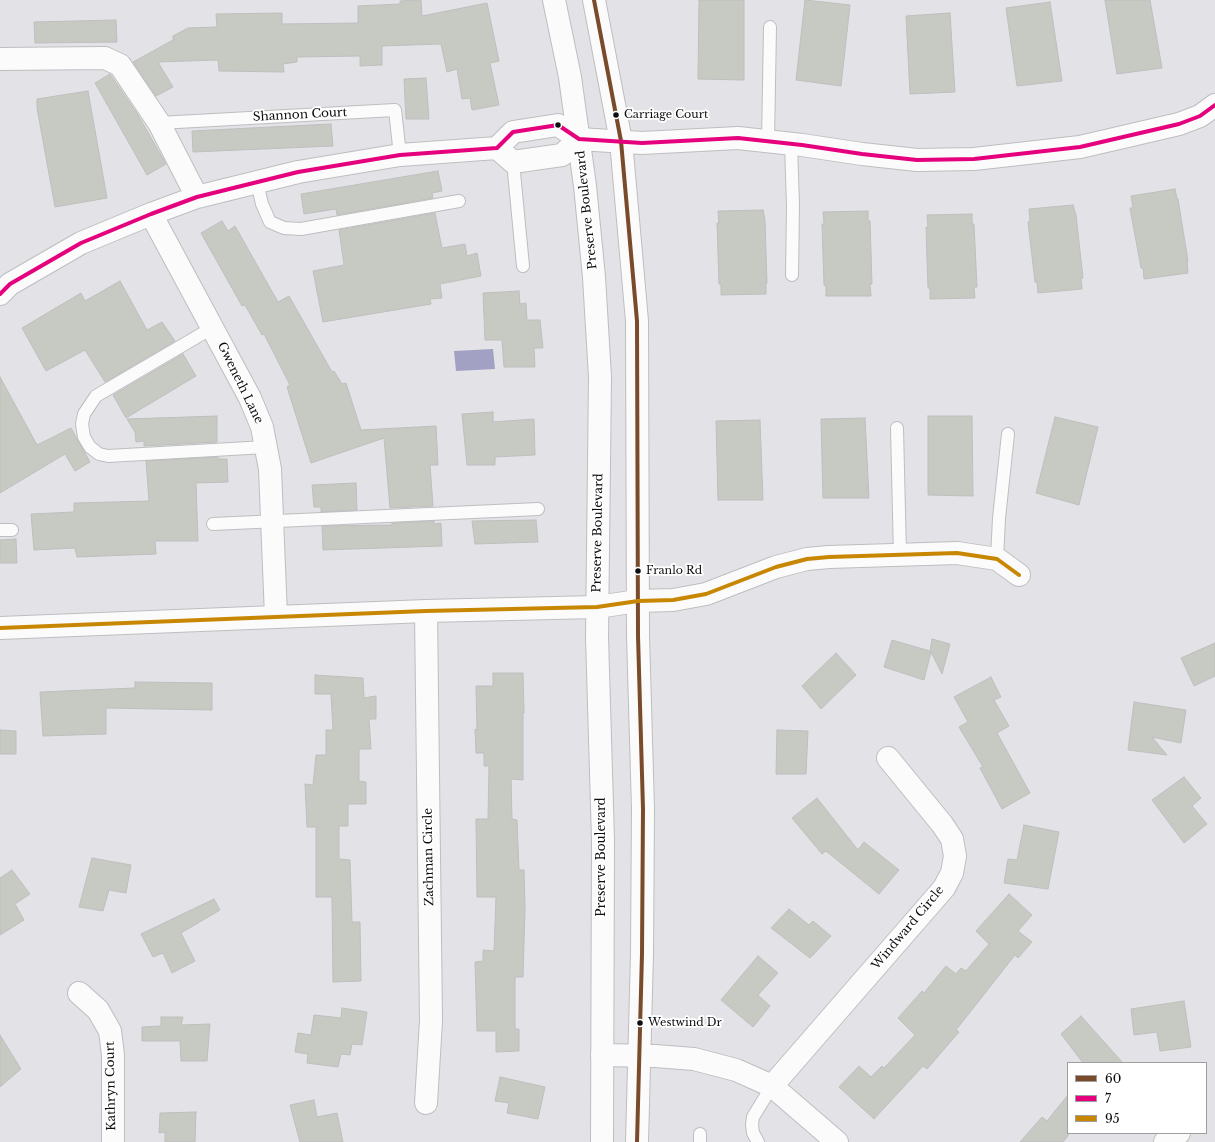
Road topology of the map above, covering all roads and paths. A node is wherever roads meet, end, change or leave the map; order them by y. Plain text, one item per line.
1 (554, 0) edge
2 (594, 0) edge
3 (770, 27) dead end
4 (0, 59) edge
5 (1215, 105) edge
6 (159, 123) junction
7 (579, 139) junction
8 (621, 141) junction
9 (768, 141) junction
10 (791, 144) junction
11 (400, 155) junction
12 (505, 155) junction
13 (257, 182) junction
14 (197, 197) junction
15 (459, 201) dead end
16 (151, 214) junction
17 (523, 266) dead end
18 (792, 275) dead end
19 (0, 294) edge
20 (212, 328) junction
21 (897, 428) dead end
22 (1008, 434) dead end
23 (266, 447) junction
24 (538, 509) dead end
25 (272, 520) junction
26 (213, 524) dead end
27 (900, 556) junction
28 (997, 559) junction
29 (1019, 575) dead end
30 (638, 602) junction
31 (598, 607) junction
32 (426, 611) junction
33 (276, 616) junction
34 (0, 628) edge
35 (888, 758) dead end
36 (79, 992) dead end
37 (602, 1055) junction
38 (640, 1055) junction
39 (772, 1086) junction
40 (426, 1103) dead end
41 (1177, 1134) edge
42 (113, 1142) edge
43 (602, 1142) edge
44 (637, 1142) edge
45 (758, 1142) edge
46 (837, 1142) edge
47 (1164, 1142) edge

1 - 7 street, Preserve Boulevard
2 - 8 street
3 - 9 lane
4 - 6 street
5 - 10 street
6 - 11 lane, Shannon Court
6 - 14 street
7 - 8 street
7 - 12 street
7 - 12 street
7 - 31 street, Preserve Boulevard
8 - 9 street
8 - 30 street
9 - 10 street
10 - 18 lane
11 - 12 street
11 - 13 street
12 - 17 lane
13 - 14 street
13 - 15 lane
14 - 16 street
16 - 19 street
16 - 20 street, Gweneth Lane
20 - 23 street, Gweneth Lane
20 - 23 lane
21 - 27 lane
22 - 28 lane
23 - 25 street, Gweneth Lane
24 - 25 lane
25 - 26 lane
25 - 33 street, Gweneth Lane
27 - 28 street
27 - 30 street
28 - 29 street
30 - 31 street
30 - 38 street
31 - 32 street
31 - 37 street, Preserve Boulevard
32 - 33 street
32 - 40 street, Zachman Circle
33 - 34 street
35 - 39 street, Windward Circle
36 - 42 street, Kathryn Court
37 - 38 street
37 - 43 street, Preserve Boulevard
38 - 39 street
38 - 44 street
39 - 45 lane
39 - 46 street
41 - 47 street

